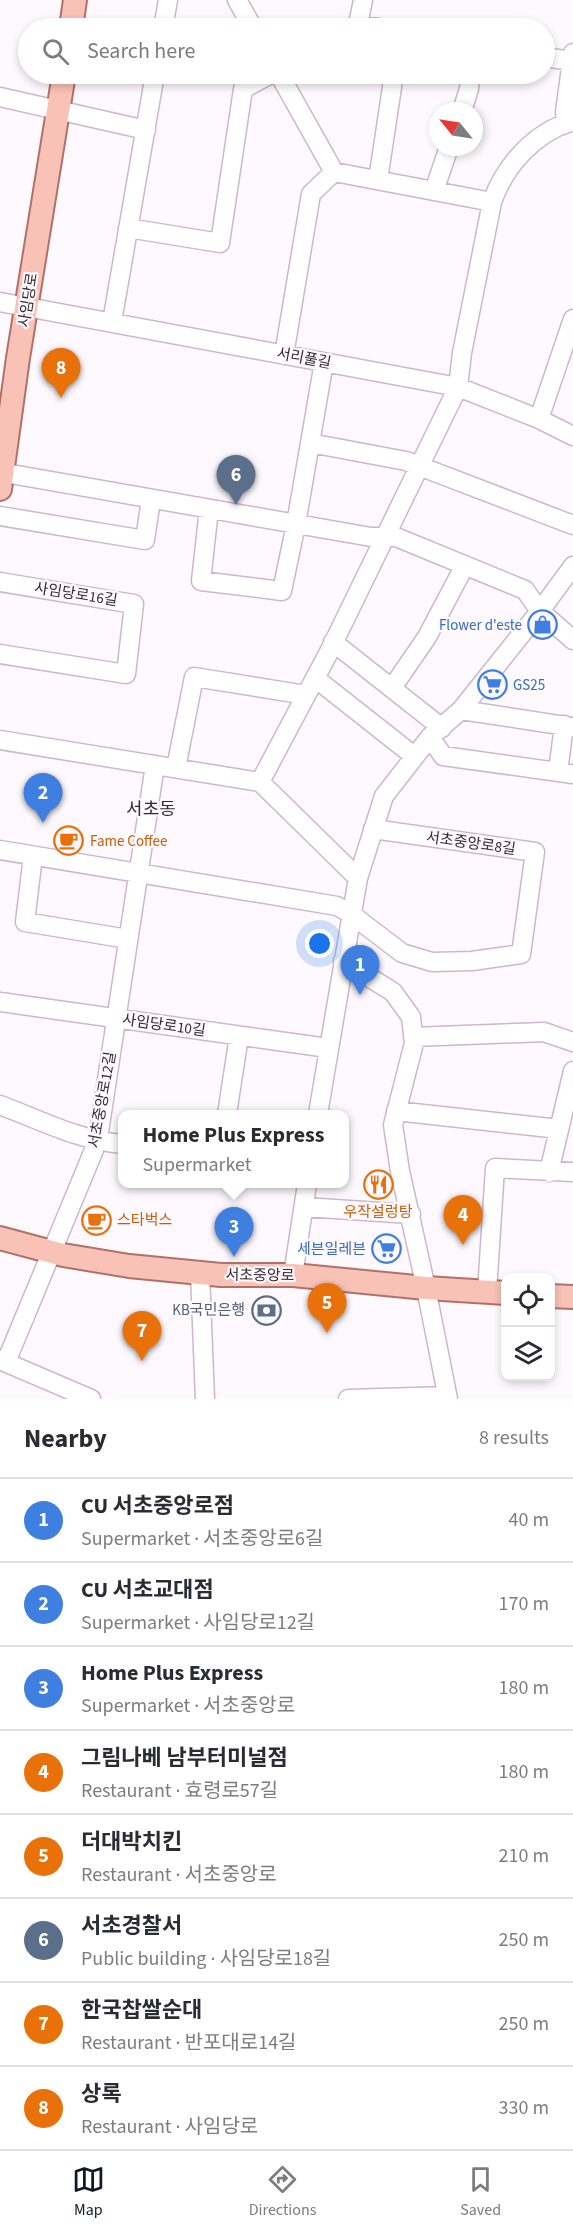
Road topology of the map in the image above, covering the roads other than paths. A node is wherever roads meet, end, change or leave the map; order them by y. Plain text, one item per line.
1 (75, 0) edge
2 (168, 0) edge
3 (237, 0) edge
4 (360, 0) edge
5 (72, 18) edge
6 (165, 18) edge
7 (247, 18) edge
8 (357, 18) edge
9 (555, 57) edge
10 (572, 57) edge
11 (62, 84) edge
12 (153, 84) edge
13 (252, 84) edge
14 (285, 84) edge
15 (392, 84) edge
16 (469, 84) edge
17 (0, 97) edge
18 (464, 102) edge
19 (58, 110) junction
20 (569, 122) edge
21 (146, 130) junction
22 (447, 156) edge
23 (334, 172) junction
24 (378, 180) junction
25 (434, 191) junction
26 (492, 202) junction
27 (128, 228) junction
28 (0, 302) edge
29 (27, 306) junction
30 (573, 319) edge
31 (112, 322) junction
32 (284, 355) junction
33 (324, 362) junction
34 (458, 387) junction
35 (539, 419) junction
36 (573, 436) edge
37 (310, 443) junction
38 (419, 466) junction
39 (1, 478) edge
40 (151, 499) junction
41 (209, 509) junction
42 (0, 516) edge
43 (296, 524) junction
44 (573, 525) edge
45 (384, 537) junction
46 (465, 565) junction
47 (573, 566) edge
48 (0, 582) edge
49 (540, 611) junction
50 (573, 640) edge
51 (333, 642) junction
52 (0, 654) edge
53 (315, 678) junction
54 (392, 687) junction
55 (306, 695) junction
56 (461, 710) junction
57 (569, 726) edge
58 (436, 732) junction
59 (0, 740) edge
60 (414, 756) junction
61 (155, 765) junction
62 (176, 768) junction
63 (566, 773) edge
64 (260, 782) junction
65 (373, 829) junction
66 (0, 850) edge
67 (33, 856) junction
68 (138, 873) junction
69 (358, 878) junction
70 (351, 914) junction
71 (128, 939) junction
72 (343, 961) junction
73 (0, 1002) edge
74 (116, 1018) junction
75 (239, 1036) junction
76 (413, 1037) junction
77 (573, 1042) edge
78 (328, 1048) junction
79 (573, 1071) edge
80 (0, 1104) edge
81 (228, 1110) edge
82 (319, 1110) edge
83 (396, 1111) junction
84 (559, 1129) junction
85 (97, 1141) junction
86 (118, 1143) edge
87 (549, 1172) junction
88 (573, 1172) edge
89 (306, 1188) edge
90 (304, 1207) junction
91 (411, 1214) junction
92 (0, 1238) edge
93 (51, 1253) junction
94 (200, 1273) junction
95 (293, 1275) junction
96 (426, 1288) junction
97 (496, 1292) edge
98 (555, 1296) edge
99 (573, 1297) edge
100 (3, 1361) edge
101 (448, 1397) edge
102 (92, 1399) edge
103 (205, 1399) edge
104 (348, 1399) edge

1 - 5 main road
2 - 6 street
3 - 7 street
4 - 8 street
9 - 10 street
10 - 20 street
11 - 19 main road, 사임당로
12 - 21 street
13 - 27 street
14 - 23 street
15 - 24 street
16 - 18 street
17 - 19 street
19 - 21 street
19 - 29 main road, 사임당로
20 - 26 street
21 - 27 street
22 - 25 street
23 - 24 street
23 - 32 street
24 - 25 street
25 - 26 street
26 - 34 street
27 - 31 street
28 - 29 street, 서리풀길
29 - 31 street, 서리풀길
29 - 39 main road, 사임당로
30 - 35 street
31 - 32 street, 서리풀길
32 - 33 street, 서리풀길
33 - 34 street, 서리풀길
33 - 37 street
34 - 35 street, 서리풀길
34 - 38 street
35 - 36 street, 서리풀길
37 - 38 street
37 - 43 street
38 - 44 street
38 - 45 street
39 - 40 street
40 - 41 street
40 - 42 street
41 - 43 street
41 - 43 street
43 - 45 street
45 - 46 street
45 - 51 street
46 - 49 street
46 - 54 street
47 - 49 street
48 - 52 street, 사임당로16길
49 - 50 street
49 - 56 street
51 - 53 street
51 - 54 street
53 - 55 street
53 - 60 street
54 - 58 street
55 - 62 street
55 - 64 street
56 - 57 street
56 - 58 street
57 - 63 street
58 - 60 street
58 - 63 street
59 - 61 street
60 - 65 street
61 - 62 street
61 - 68 street, 서초중앙로12길
62 - 64 street
64 - 69 street
65 - 69 street
65 - 70 street, 서초중앙로8길
66 - 67 street
67 - 68 street
67 - 71 street
68 - 70 street
68 - 71 street, 서초중앙로12길
69 - 70 street
70 - 72 street
71 - 74 street, 서초중앙로12길
72 - 76 street
72 - 78 street
73 - 74 street, 사임당로10길
74 - 75 street, 사임당로10길
74 - 85 street, 서초중앙로12길
75 - 78 street, 사임당로10길
75 - 81 street
76 - 77 street
76 - 83 street
78 - 82 street
79 - 84 street
80 - 85 street
83 - 84 street
83 - 91 street
84 - 87 street
85 - 86 street
85 - 93 street, 서초중앙로12길
87 - 88 street
87 - 97 street
89 - 90 street
90 - 91 street
90 - 95 street
91 - 96 street
92 - 93 main road, 서초중앙로
93 - 94 main road, 서초중앙로
93 - 100 street
94 - 95 main road, 서초중앙로
94 - 103 street
95 - 96 main road, 서초중앙로
96 - 97 main road, 서초중앙로
96 - 101 street
98 - 99 main road
100 - 102 street
101 - 104 street

